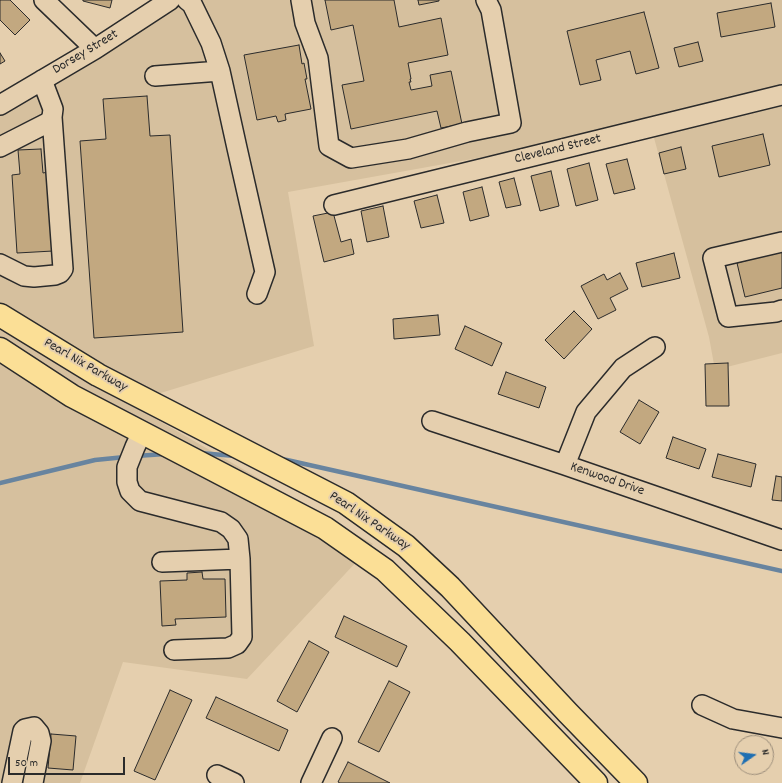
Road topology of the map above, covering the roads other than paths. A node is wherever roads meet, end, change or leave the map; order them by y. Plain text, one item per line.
1 (44, 0) edge
2 (170, 0) edge
3 (187, 0) edge
4 (301, 0) edge
5 (486, 0) edge
6 (95, 49) junction
7 (220, 71) junction
8 (156, 76) dead end
9 (42, 80) junction
10 (782, 95) edge
11 (0, 105) edge
12 (52, 117) junction
13 (0, 147) edge
14 (334, 205) dead end
15 (782, 242) edge
16 (0, 264) edge
17 (257, 294) dead end
18 (782, 310) edge
19 (0, 315) edge
20 (655, 347) dead end
21 (0, 349) edge
22 (432, 421) dead end
23 (142, 432) junction
24 (564, 465) junction
25 (782, 540) edge
26 (240, 559) junction
27 (162, 562) dead end
28 (174, 650) dead end
29 (702, 706) dead end
30 (782, 728) edge
31 (332, 738) dead end
32 (217, 775) dead end
33 (12, 783) edge
34 (33, 783) edge
35 (234, 783) edge
36 (311, 783) edge
37 (596, 783) edge
38 (636, 783) edge

1 - 6 street
2 - 6 street, Dorsey Street
3 - 7 street
4 - 5 street
6 - 9 street, Dorsey Street
7 - 8 street
7 - 17 street
9 - 11 street, Dorsey Street
9 - 12 street
10 - 14 street, Cleveland Street
12 - 13 street
12 - 16 street
15 - 18 street
19 - 38 main road, Pearl Nix Parkway
20 - 24 street
21 - 23 main road
22 - 24 street, Kenwood Drive
23 - 26 street
23 - 37 main road
24 - 25 street, Kenwood Drive
26 - 27 street
26 - 28 street
29 - 30 street
31 - 36 street
32 - 35 street
33 - 34 street

